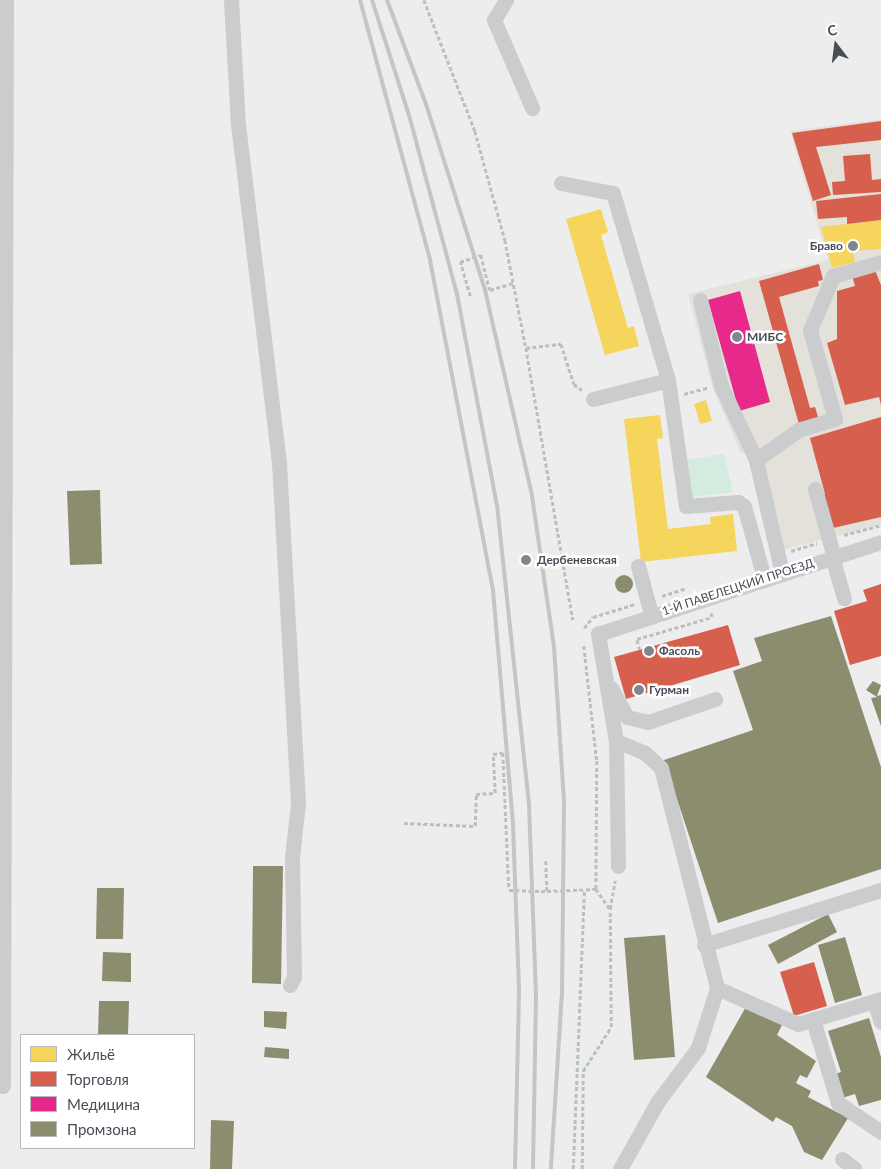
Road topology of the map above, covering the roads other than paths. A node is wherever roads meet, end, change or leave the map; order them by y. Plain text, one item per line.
1 (6, 0) edge
2 (231, 0) edge
3 (506, 0) edge
4 (532, 108) dead end
5 (561, 183) dead end
6 (881, 262) edge
7 (700, 300) dead end
8 (668, 380) junction
9 (593, 399) road end
10 (756, 460) junction
11 (815, 489) dead end
12 (881, 542) edge
13 (833, 557) junction
14 (638, 566) dead end
15 (782, 573) junction
16 (764, 578) junction
17 (844, 598) dead end
18 (651, 614) junction
19 (606, 678) junction
20 (715, 699) dead end
21 (616, 741) junction
22 (618, 866) road end
23 (881, 889) edge
24 (704, 945) junction
25 (290, 985) dead end
26 (717, 988) junction
27 (878, 1000) edge
28 (813, 1020) junction
29 (881, 1022) edge
30 (4, 1086) dead end
31 (881, 1132) edge
32 (842, 1159) dead end
33 (620, 1169) edge
34 (855, 1169) edge

1 - 30 street
2 - 25 street
3 - 4 street
5 - 8 street
6 - 10 street
7 - 10 street
8 - 9 street
8 - 16 street
10 - 15 street
11 - 13 street
12 - 13 street, 1-Й ПАВЕЛЕЦКИЙ ПРОЕЗД
13 - 15 street, 1-Й ПАВЕЛЕЦКИЙ ПРОЕЗД
13 - 17 street
14 - 18 street
15 - 16 street, 1-Й ПАВЕЛЕЦКИЙ ПРОЕЗД
16 - 18 street, 1-Й ПАВЕЛЕЦКИЙ ПРОЕЗД
18 - 19 street, 1-Й ПАВЕЛЕЦКИЙ ПРОЕЗД
19 - 20 street
19 - 21 street
21 - 22 street
21 - 24 street
23 - 24 street
24 - 26 street
26 - 28 street
26 - 33 street
27 - 28 street
27 - 29 street
28 - 31 street
32 - 34 street

